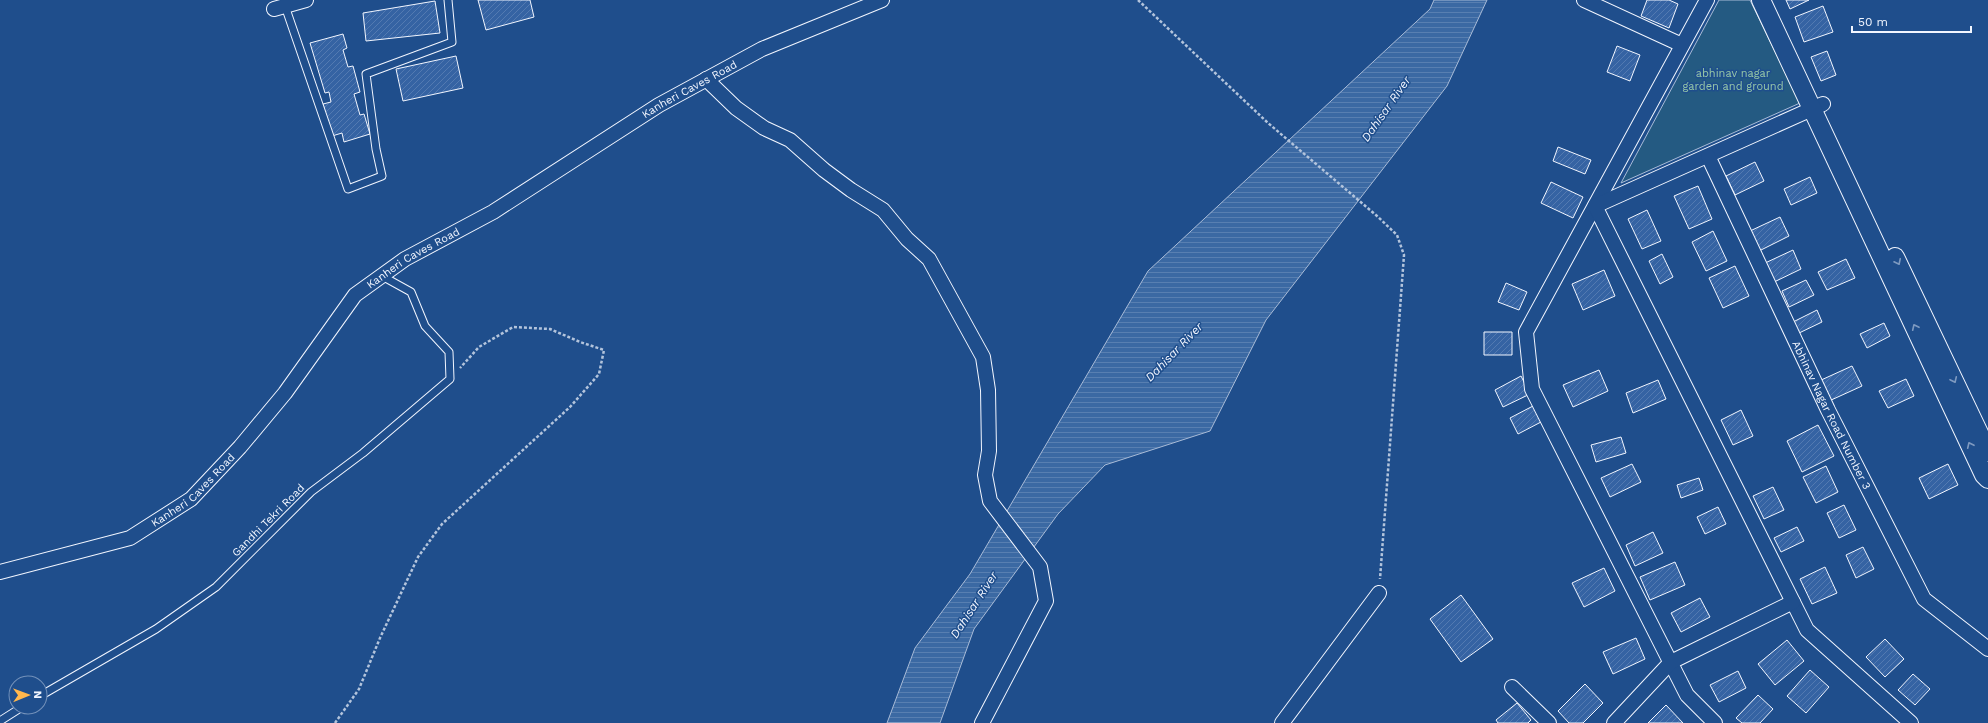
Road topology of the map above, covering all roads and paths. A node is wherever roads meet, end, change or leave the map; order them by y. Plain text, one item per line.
1 (306, 0) edge
2 (448, 0) edge
3 (882, 0) edge
4 (1138, 0) edge
5 (1584, 0) edge
6 (1707, 0) edge
7 (1761, 0) edge
8 (1772, 0) edge
9 (280, 8) joint
10 (1682, 45) junction
11 (706, 79) junction
12 (1818, 106) junction
13 (1708, 156) junction
14 (1595, 206) junction
15 (382, 276) junction
16 (1932, 350) junction
17 (450, 380) junction
18 (1988, 452) edge
19 (1988, 479) edge
20 (0, 572) edge
21 (1379, 593) joint
22 (1793, 602) junction
23 (1988, 649) edge
24 (1671, 662) junction
25 (1512, 687) dead end
26 (48, 691) edge
27 (9, 715) edge
28 (0, 721) edge
29 (335, 723) edge
30 (982, 723) edge
31 (1282, 723) edge
32 (1550, 723) edge
33 (1614, 723) edge
34 (1715, 723) edge
35 (1911, 723) edge

1 - 9 street
2 - 9 lane
3 - 11 street, Kanheri Caves Road
4 - 21 path
5 - 10 street
6 - 10 street
7 - 12 street
8 - 12 street
10 - 14 street
11 - 15 street, Kanheri Caves Road
11 - 30 street
12 - 13 street
12 - 16 street
13 - 14 street
13 - 23 street, Abhinav Nagar Road Number 3
14 - 22 street
14 - 24 street
15 - 17 lane
15 - 20 street, Kanheri Caves Road
16 -> 18 street
19 -> 16 street
17 - 26 lane, Gandhi Tekri Road
17 - 29 path
21 - 31 street
22 - 24 street
22 - 35 street
24 - 33 street
24 - 34 street
25 - 32 street
27 - 28 lane

